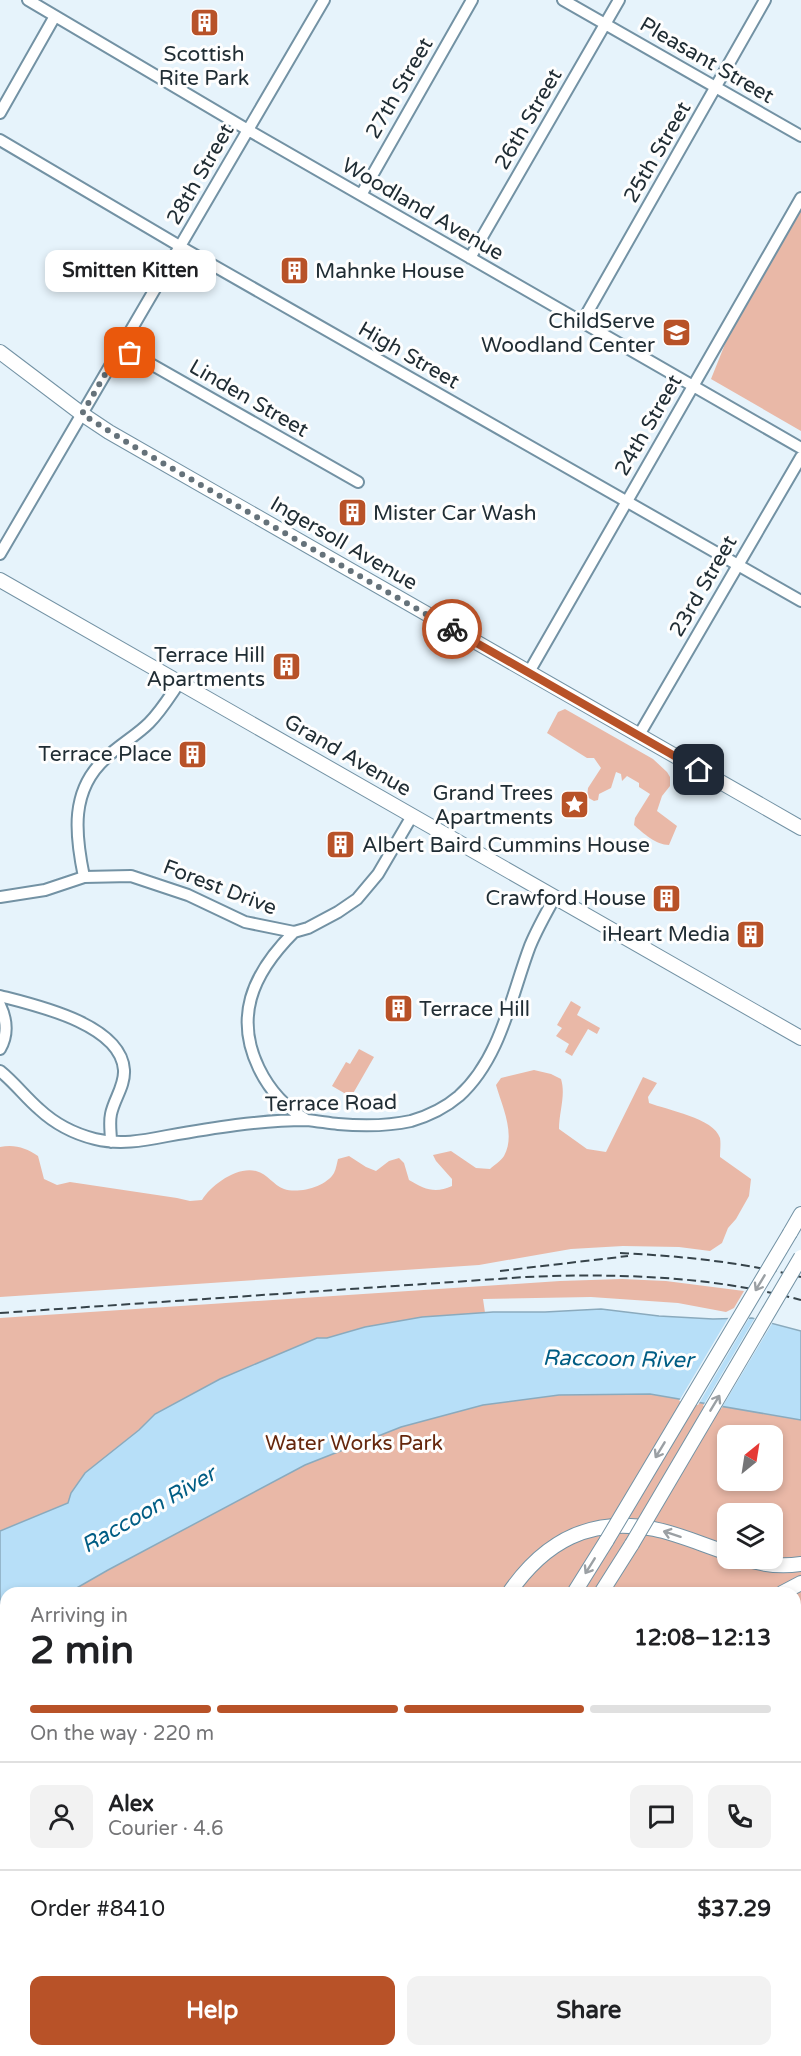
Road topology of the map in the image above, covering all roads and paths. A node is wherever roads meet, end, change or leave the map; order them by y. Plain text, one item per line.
1 (28, 0) edge
2 (324, 0) edge
3 (472, 0) edge
4 (563, 0) edge
5 (619, 0) edge
6 (765, 0) edge
7 (55, 16) junction
8 (605, 24) junction
9 (716, 87) junction
10 (0, 113) edge
11 (248, 130) junction
12 (801, 136) edge
13 (0, 140) edge
14 (360, 195) junction
15 (801, 198) edge
16 (180, 246) junction
17 (471, 258) junction
18 (582, 322) junction
19 (121, 347) junction
20 (0, 352) edge
21 (693, 386) junction
22 (82, 414) junction
23 (801, 448) edge
24 (801, 457) edge
25 (358, 482) dead end
26 (627, 501) junction
27 (0, 554) edge
28 (738, 565) junction
29 (0, 580) edge
30 (801, 601) edge
31 (529, 672) junction
32 (179, 683) junction
33 (639, 735) junction
34 (412, 816) junction
35 (801, 828) edge
36 (84, 877) junction
37 (0, 897) edge
38 (555, 897) junction
39 (294, 932) junction
40 (0, 996) edge
41 (0, 1005) edge
42 (801, 1038) edge
43 (0, 1049) edge
44 (0, 1071) edge
45 (307, 1120) junction
46 (111, 1142) junction
47 (801, 1214) edge
48 (801, 1257) edge
49 (717, 1550) edge
50 (801, 1564) edge
51 (783, 1565) edge
52 (614, 1572) junction
53 (513, 1587) edge
54 (578, 1587) edge
55 (605, 1587) edge
56 (613, 1587) edge

1 - 7 street, Woodland Avenue
2 - 11 street, 28th Street
3 - 14 street, 27th Street
4 - 8 street, Pleasant Street
5 - 8 street, 26th Street
6 - 9 street, 25th Street
7 - 10 street
7 - 11 street, Woodland Avenue
8 - 9 street, Pleasant Street
8 - 17 street, 26th Street
9 - 12 street, Pleasant Street
9 - 18 street, 25th Street
11 - 14 street, Woodland Avenue
11 - 16 street, 28th Street
13 - 16 street, High Street
14 - 17 street, Woodland Avenue
15 - 21 street, 24th Street
16 - 19 street, 28th Street
16 - 26 street, High Street
17 - 18 street, Woodland Avenue
18 - 21 street, Woodland Avenue
19 - 22 street, 28th Street
19 - 25 street, Linden Street
20 - 22 main road, Ingersoll Avenue
21 - 23 street, Woodland Avenue
21 - 26 street, 24th Street
22 - 27 street, 28th Street
22 - 31 main road, Ingersoll Avenue
24 - 28 street, 23rd Street
26 - 28 street, High Street
26 - 31 street, 24th Street
28 - 30 street, High Street
28 - 33 street, 23rd Street
29 - 32 main road, Grand Avenue
31 - 33 main road, Ingersoll Avenue
32 - 34 main road, Grand Avenue
32 - 36 street
33 - 35 main road, Ingersoll Avenue
34 - 38 main road, Grand Avenue
34 - 39 street, Forest Drive
36 - 37 street, Forest Drive
36 - 39 street, Forest Drive
38 - 42 main road, Grand Avenue
38 - 45 street, Terrace Road
39 - 45 street
40 - 46 street
41 - 43 street
44 - 46 street, Terrace Road
45 - 46 street, Terrace Road
47 -> 54 main road, bridge
52 -> 48 main road, bridge
49 -> 53 main road
50 - 51 main road
52 - 55 main road
52 - 56 main road

